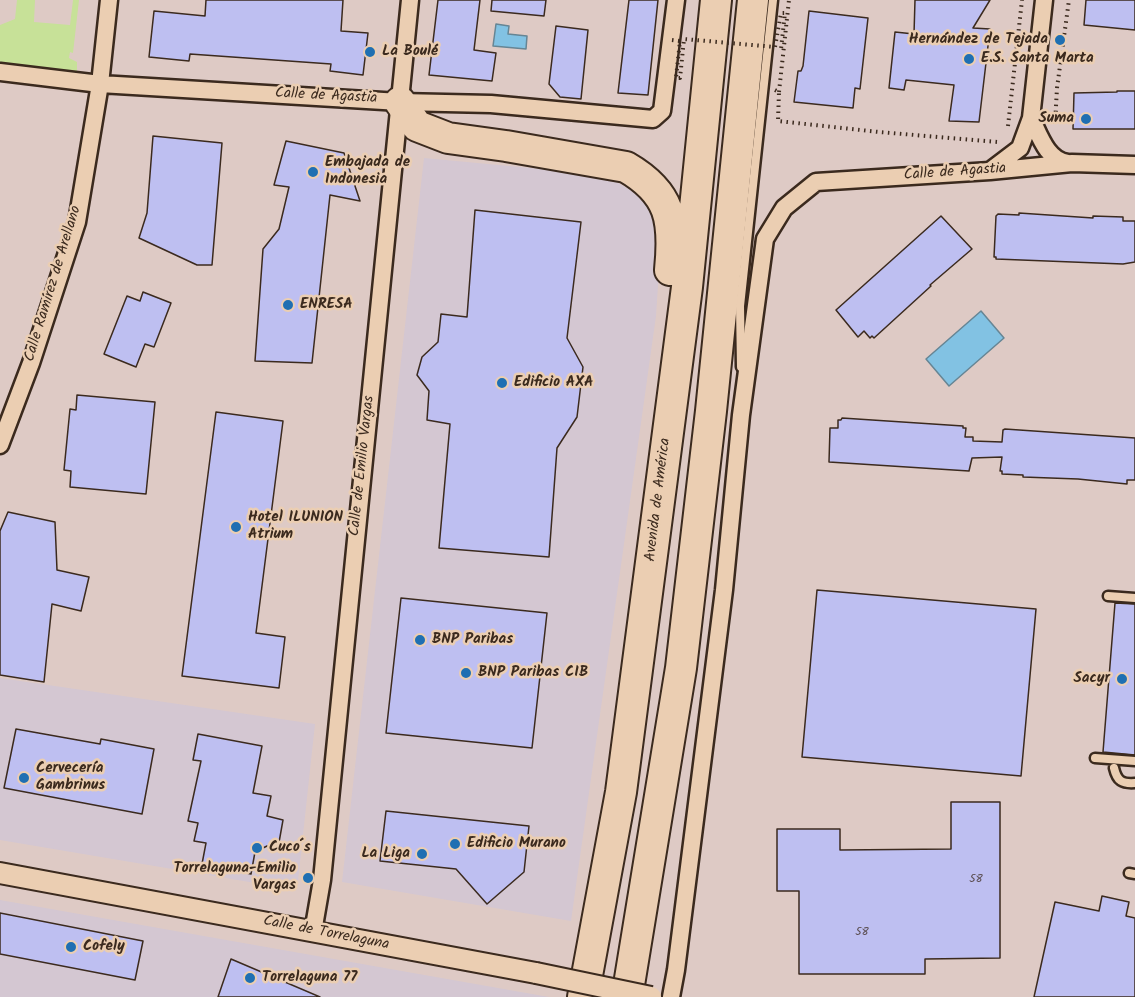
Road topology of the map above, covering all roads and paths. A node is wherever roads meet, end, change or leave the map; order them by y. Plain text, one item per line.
1 (109, 0) edge
2 (410, 0) edge
3 (676, 0) edge
4 (716, 0) edge
5 (753, 0) edge
6 (773, 0) edge
7 (789, 0) edge
8 (1022, 0) edge
9 (1044, 0) edge
10 (1069, 0) edge
11 (672, 40) junction
12 (781, 49) dead end
13 (0, 72) edge
14 (100, 84) junction
15 (400, 102) junction
16 (1031, 117) junction
17 (1057, 130) dead end
18 (1072, 163) junction
19 (1135, 165) edge
20 (990, 171) junction
21 (741, 415) junction
22 (670, 419) junction
23 (0, 446) edge
24 (1108, 596) dead end
25 (1135, 598) edge
26 (1095, 759) dead end
27 (1135, 761) edge
28 (1114, 768) dead end
29 (1135, 783) edge
30 (0, 873) edge
31 (313, 932) junction
32 (583, 997) edge
33 (627, 997) edge
34 (651, 997) edge
35 (671, 997) edge

1 - 14 street, Calle Ramírez de Arellano
2 - 15 street, Calle de Emilio Vargas
3 - 11 street
4 - 22 highway, Avenida de América
5 - 33 highway
6 - 21 lane
7 - 8 path
9 - 16 street
10 - 17 path
11 - 12 path, bridge
11 - 15 street, Calle de Agastia
13 - 14 street, Calle de Agastia
14 - 15 street, Calle de Agastia
14 - 23 street, Calle Ramírez de Arellano
15 - 22 highway
15 - 31 street, Calle de Emilio Vargas
16 - 18 street
16 - 20 street
18 - 19 street, Calle de Agastia
18 - 20 street, Calle de Agastia
20 - 21 street, Calle de Agastia
21 - 35 street
22 - 32 highway, Avenida de América
24 - 25 lane
26 - 27 lane
28 - 29 lane
30 - 31 street, Calle de Torrelaguna
31 - 34 street, Calle de Torrelaguna, bridge

